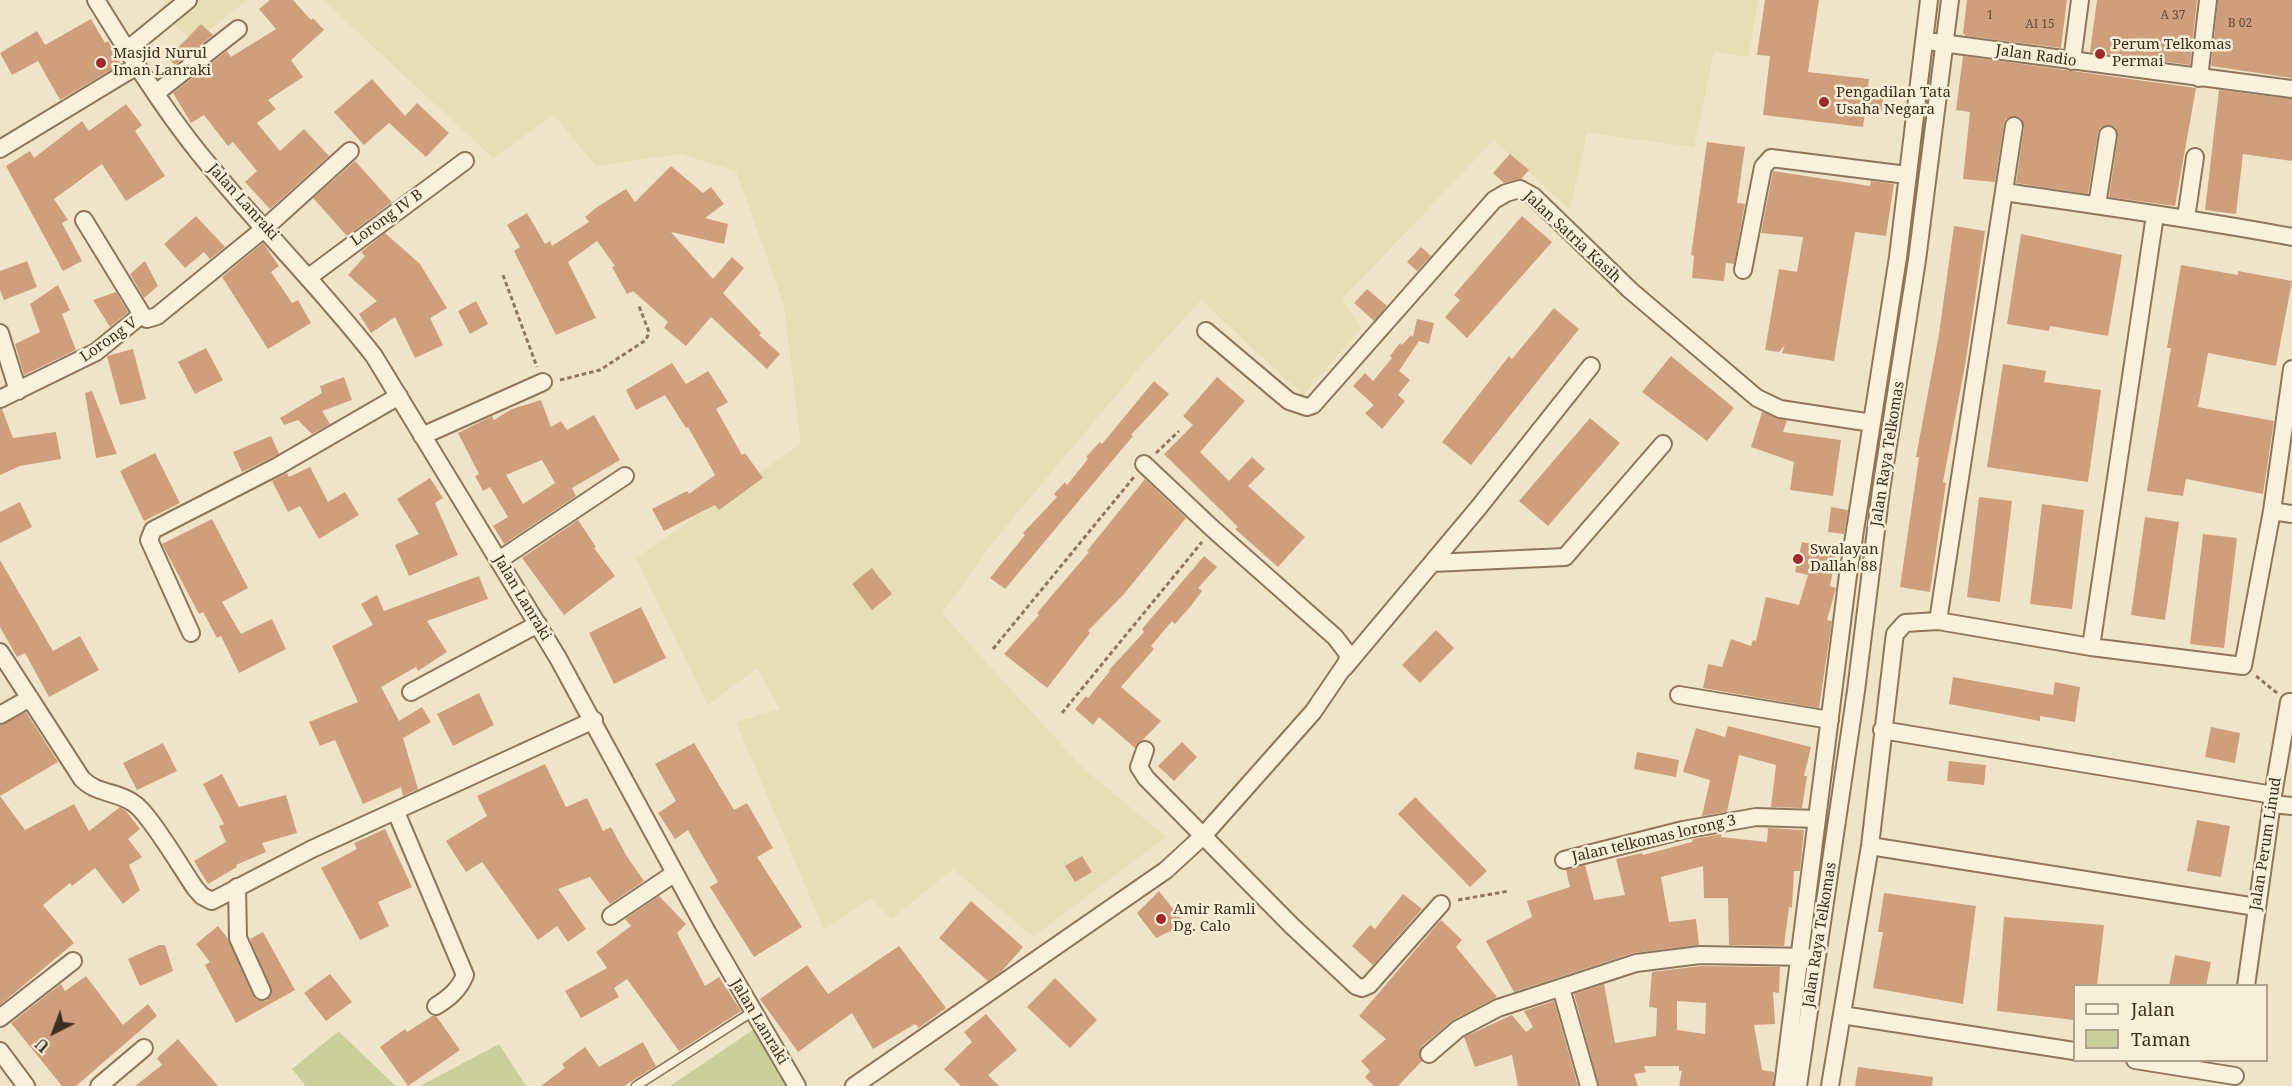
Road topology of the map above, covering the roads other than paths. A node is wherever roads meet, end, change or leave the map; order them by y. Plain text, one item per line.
1 (96, 0) edge
2 (188, 0) edge
3 (1929, 0) edge
4 (1950, 0) edge
5 (2080, 0) edge
6 (2208, 0) edge
7 (238, 29) dead end
8 (1924, 41) junction
9 (1945, 43) junction
10 (127, 50) junction
11 (2072, 62) junction
12 (137, 66) junction
13 (2199, 78) junction
14 (2292, 88) edge
15 (156, 93) junction
16 (2014, 126) dead end
17 (2108, 135) dead end
18 (0, 149) edge
19 (350, 151) dead end
20 (2195, 157) dead end
21 (465, 161) dead end
22 (1907, 175) junction
23 (2004, 192) junction
24 (2097, 205) junction
25 (2155, 215) junction
26 (2186, 218) junction
27 (84, 220) dead end
28 (265, 228) junction
29 (2292, 237) edge
30 (1898, 257) junction
31 (1917, 260) junction
32 (1743, 270) dead end
33 (309, 277) junction
34 (140, 316) junction
35 (1206, 331) dead end
36 (0, 333) edge
37 (1591, 366) dead end
38 (2292, 369) edge
39 (543, 382) road end
40 (18, 391) junction
41 (399, 396) junction
42 (0, 399) edge
43 (1872, 423) junction
44 (422, 436) junction
45 (1663, 444) dead end
46 (1144, 464) road end
47 (625, 476) dead end
48 (1864, 488) junction
49 (1881, 490) junction
50 (2272, 511) junction
51 (2292, 514) edge
52 (499, 560) junction
53 (1432, 563) junction
54 (1938, 621) junction
55 (538, 624) junction
56 (191, 633) dead end
57 (2091, 647) junction
58 (0, 652) edge
59 (1342, 671) junction
60 (411, 692) dead end
61 (1679, 695) dead end
62 (30, 698) junction
63 (2291, 702) edge
64 (0, 715) edge
65 (594, 720) junction
66 (1830, 720) junction
67 (1882, 730) junction
68 (1145, 750) dead end
69 (2272, 800) junction
70 (2292, 806) edge
71 (396, 812) junction
72 (1817, 819) junction
73 (1203, 836) junction
74 (1870, 846) junction
75 (1564, 860) dead end
76 (675, 873) junction
77 (237, 887) junction
78 (1441, 904) dead end
79 (2256, 907) junction
80 (611, 916) dead end
81 (1799, 956) junction
82 (1816, 958) junction
83 (73, 961) dead end
84 (2246, 984) edge
85 (1561, 988) junction
86 (262, 991) dead end
87 (436, 1006) dead end
88 (752, 1012) junction
89 (1842, 1015) junction
90 (0, 1018) edge
91 (144, 1048) dead end
92 (0, 1051) edge
93 (2073, 1051) edge
94 (1429, 1054) dead end
95 (2149, 1062) edge
96 (2235, 1074) edge
97 (26, 1086) edge
98 (99, 1086) edge
99 (636, 1086) edge
100 (797, 1086) edge
101 (854, 1086) edge
102 (1589, 1086) edge
103 (1783, 1086) edge
104 (1798, 1086) edge
105 (1830, 1086) edge

1 - 10 street, Jalan Lanraki
2 - 10 street
3 - 8 street, Jalan Raya Telkomas
4 - 9 street, Jalan Raya Telkomas
5 - 11 street
6 - 13 street
7 - 15 street
8 - 9 street, Jalan Radio
8 - 22 street, Jalan Raya Telkomas
9 - 11 street, Jalan Radio
9 - 31 street, Jalan Raya Telkomas
10 - 12 street, Jalan Lanraki
11 - 13 street, Jalan Radio
12 - 15 street, Jalan Lanraki
12 - 18 street
13 - 14 street, Jalan Radio
15 - 28 street, Jalan Lanraki
16 - 23 street
17 - 24 street
19 - 28 street, Lorong V
20 - 26 street
21 - 33 street, Lorong IV B
22 - 30 street, Jalan Raya Telkomas
22 - 32 street
23 - 24 street
23 - 54 street
24 - 25 street
25 - 26 street
25 - 57 street
26 - 29 street
27 - 34 street
28 - 33 street, Jalan Lanraki
28 - 34 street, Lorong V
30 - 31 street
30 - 43 street, Jalan Raya Telkomas
31 - 49 street, Jalan Raya Telkomas
33 - 41 street, Jalan Lanraki
34 - 40 street, Lorong V
35 - 43 street, Jalan Satria Kasih
36 - 40 street
37 - 53 street
38 - 50 street
39 - 44 street
40 - 42 street, Lorong V
41 - 44 street, Jalan Lanraki
41 - 56 street
43 - 48 street, Jalan Raya Telkomas
44 - 52 street, Jalan Lanraki
45 - 53 street
46 - 59 street
47 - 52 street
48 - 49 street
48 - 66 street, Jalan Raya Telkomas
49 - 82 street, Jalan Raya Telkomas
50 - 51 street
50 - 57 street
52 - 55 street, Jalan Lanraki
53 - 59 street
54 - 57 street
54 - 67 street
55 - 60 street
55 - 65 street, Jalan Lanraki
58 - 62 street
59 - 73 street
61 - 66 street
62 - 64 street
62 - 77 street
63 - 69 street, Jalan Perum Linud
65 - 71 street
65 - 76 street, Jalan Lanraki
66 - 72 street, Jalan Raya Telkomas
67 - 69 street
67 - 74 street
68 - 73 street
69 - 70 street
69 - 79 street, Jalan Perum Linud
71 - 77 street
71 - 87 street
72 - 75 street, Jalan telkomas lorong 3
72 - 81 street, Jalan Raya Telkomas
73 - 78 street
73 - 101 street
74 - 79 street
74 - 89 street
76 - 80 street
76 - 88 street, Jalan Lanraki
77 - 86 street
79 - 84 street, Jalan Perum Linud
81 - 82 street
81 - 85 street
81 - 103 street, Jalan Raya Telkomas
82 - 104 street, Jalan Raya Telkomas
83 - 90 street
85 - 94 street
85 - 102 street
88 - 99 lane
88 - 100 street, Jalan Lanraki
89 - 93 street
89 - 105 street
91 - 98 street
92 - 97 street
95 - 96 street

